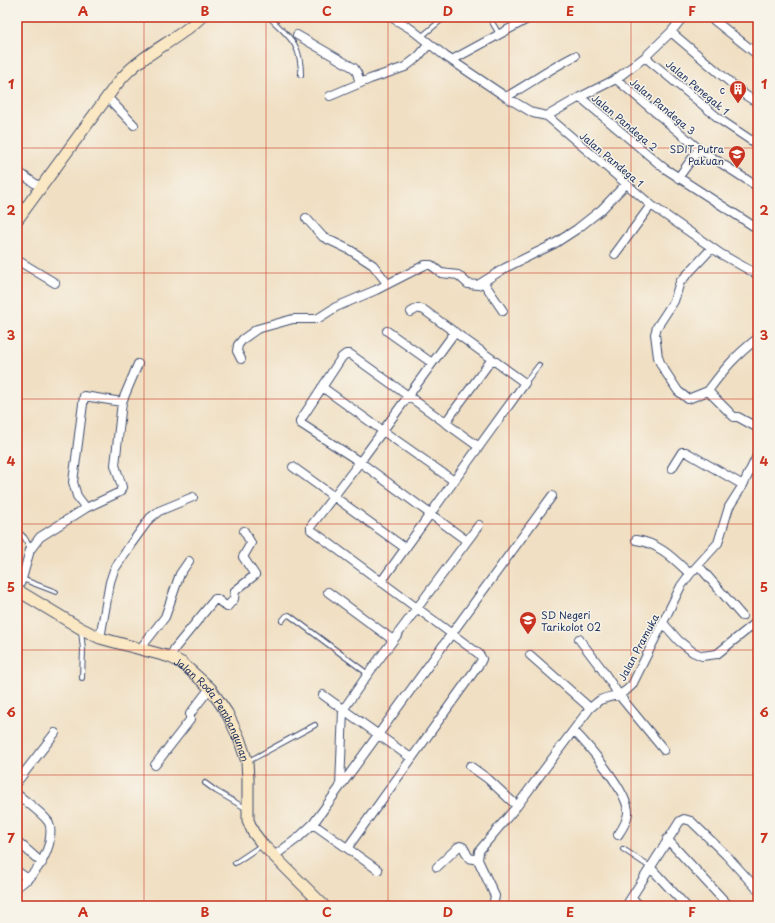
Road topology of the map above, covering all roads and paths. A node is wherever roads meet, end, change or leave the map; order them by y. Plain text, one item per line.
1 (201, 17) edge
2 (268, 17) edge
3 (391, 17) edge
4 (446, 17) edge
5 (489, 17) edge
6 (531, 17) edge
7 (683, 17) edge
8 (710, 17) edge
9 (671, 32) junction
10 (298, 35) dead end
11 (499, 35) junction
12 (421, 37) junction
13 (429, 44) junction
14 (758, 55) edge
15 (575, 56) dead end
16 (645, 57) junction
17 (452, 60) junction
18 (301, 75) dead end
19 (616, 79) junction
20 (360, 84) junction
21 (330, 96) dead end
22 (580, 96) junction
23 (107, 97) junction
24 (506, 97) junction
25 (758, 103) edge
26 (547, 116) junction
27 (134, 126) dead end
28 (758, 145) edge
29 (699, 149) junction
30 (17, 171) edge
31 (678, 178) junction
32 (626, 184) junction
33 (40, 187) junction
34 (758, 187) edge
35 (651, 205) junction
36 (306, 218) dead end
37 (17, 220) edge
38 (758, 229) edge
39 (712, 248) junction
40 (615, 254) dead end
41 (17, 260) edge
42 (758, 275) edge
43 (55, 283) dead end
44 (484, 283) junction
45 (387, 284) junction
46 (503, 311) dead end
47 (411, 312) dead end
48 (387, 331) dead end
49 (455, 332) junction
50 (758, 338) edge
51 (241, 359) dead end
52 (492, 360) junction
53 (432, 363) junction
54 (138, 364) dead end
55 (539, 365) dead end
56 (525, 383) junction
57 (322, 387) junction
58 (708, 391) junction
59 (408, 397) junction
60 (122, 402) junction
61 (445, 423) junction
62 (758, 428) edge
63 (383, 431) junction
64 (480, 447) junction
65 (758, 454) edge
66 (360, 462) junction
67 (292, 467) dead end
68 (672, 468) dead end
69 (454, 481) junction
70 (743, 485) junction
71 (333, 496) junction
72 (552, 496) dead end
73 (193, 497) dead end
74 (86, 508) junction
75 (431, 514) junction
76 (479, 525) dead end
77 (244, 531) dead end
78 (17, 532) edge
79 (636, 540) dead end
80 (467, 541) junction
81 (405, 548) junction
82 (30, 550) junction
83 (189, 561) dead end
84 (698, 565) junction
85 (690, 574) junction
86 (22, 579) junction
87 (381, 582) junction
88 (17, 590) edge
89 (56, 592) dead end
90 (328, 592) dead end
91 (417, 609) junction
92 (742, 616) dead end
93 (282, 621) dead end
94 (758, 621) edge
95 (663, 623) junction
96 (80, 628) junction
97 (452, 634) junction
98 (100, 638) junction
99 (579, 639) dead end
100 (393, 640) junction
101 (140, 649) junction
102 (530, 655) dead end
103 (170, 657) junction
104 (368, 674) junction
105 (82, 678) dead end
106 (210, 688) junction
107 (323, 695) dead end
108 (620, 695) junction
109 (590, 708) junction
110 (343, 710) junction
111 (315, 724) dead end
112 (574, 731) junction
113 (55, 733) dead end
114 (377, 734) junction
115 (664, 750) dead end
116 (411, 758) junction
117 (247, 762) junction
118 (155, 765) dead end
119 (470, 766) dead end
120 (17, 782) edge
121 (205, 783) dead end
122 (340, 786) junction
123 (17, 794) edge
124 (516, 806) junction
125 (247, 809) junction
126 (313, 824) junction
127 (618, 835) dead end
128 (667, 839) junction
129 (17, 841) edge
130 (263, 845) junction
131 (348, 847) junction
132 (623, 849) dead end
133 (274, 856) junction
134 (478, 860) junction
135 (42, 863) junction
136 (235, 863) dead end
137 (437, 867) dead end
138 (650, 867) junction
139 (378, 870) dead end
140 (17, 871) edge
141 (28, 879) junction
142 (17, 887) edge
143 (758, 890) edge
144 (632, 898) junction
145 (324, 906) edge
146 (493, 906) edge
147 (626, 906) edge
148 (640, 906) edge
149 (686, 906) edge
150 (729, 906) edge

1 - 23 street
2 - 18 lane
3 - 12 street
4 - 12 lane
5 - 11 lane
6 - 11 street
7 - 9 street
8 - 14 street
9 - 16 street
9 - 25 street
10 - 20 street
11 - 17 street
12 - 13 street
13 - 17 street
13 - 20 street
15 - 24 street
16 - 19 street
16 - 28 street, Jalan Penegak 1
17 - 24 street, Jalan Pandega 1
19 - 22 street
19 - 29 street, Jalan Pandega 3
20 - 21 street
22 - 26 street
22 - 31 street, Jalan Pandega 2
23 - 27 street
23 - 33 street
24 - 26 street, Jalan Pandega 1
26 - 32 street, Jalan Pandega 1
29 - 31 street
29 - 34 street, Jalan Pandega 3
30 - 33 street
31 - 38 street, Jalan Pandega 2
32 - 35 street, Jalan Pandega 1
32 - 44 street
33 - 37 street
35 - 39 street, Jalan Pandega 1
35 - 40 street
36 - 45 street
39 - 42 street, Jalan Pandega 1
39 - 58 street
41 - 43 street
44 - 45 street
44 - 46 street
45 - 51 street
47 - 49 street
48 - 53 street
49 - 52 street
49 - 53 street
50 - 58 street
52 - 56 street
52 - 61 street
53 - 59 street
54 - 60 street
55 - 56 lane
56 - 64 street
57 - 59 street
57 - 63 street
57 - 66 street
58 - 62 street
59 - 61 street
59 - 63 street
60 - 74 street
60 - 74 street
61 - 64 street
63 - 66 street
63 - 69 street
64 - 69 street
65 - 70 street, Jalan Pramuka
66 - 71 street
66 - 75 street
67 - 71 street
68 - 70 street
69 - 75 street
70 - 84 street, Jalan Pramuka
71 - 81 street
71 - 87 street
72 - 97 street
73 - 98 street
74 - 82 street
75 - 80 street
75 - 81 street
76 - 80 street
77 - 103 street
78 - 82 lane
79 - 85 street
80 - 91 street
81 - 87 street
82 - 86 street
83 - 101 street
84 - 85 street, Jalan Pramuka
84 - 92 street
85 - 95 street, Jalan Pramuka
86 - 88 street
86 - 89 lane
87 - 91 street
88 - 96 street, Jalan Roda Pembangunan
90 - 100 street
91 - 97 street
91 - 100 street
93 - 104 lane
94 - 95 street
95 - 108 street, Jalan Pramuka
96 - 98 street, Jalan Roda Pembangunan
96 - 105 lane
97 - 114 street
97 - 116 street
98 - 101 street, Jalan Roda Pembangunan
99 - 108 street
100 - 104 street
101 - 103 street, Jalan Roda Pembangunan
102 - 109 street
103 - 106 street, Jalan Roda Pembangunan
104 - 110 street
106 - 117 street, Jalan Roda Pembangunan
106 - 118 street
107 - 110 street
108 - 109 street, Jalan Pramuka
108 - 115 street
109 - 112 street, Jalan Pramuka
110 - 114 street
110 - 122 street
111 - 117 lane
112 - 124 street, Jalan Pramuka
112 - 127 street
113 - 120 street
114 - 116 street
114 - 122 street
116 - 131 street
117 - 125 street, Jalan Roda Pembangunan
119 - 124 street
121 - 125 lane
122 - 126 street
123 - 135 street
124 - 134 street, Jalan Pramuka
125 - 130 street, Jalan Roda Pembangunan
126 - 131 street
126 - 133 street
128 - 138 street
128 - 143 street
128 - 150 street
129 - 135 street
130 - 133 street, Jalan Roda Pembangunan
130 - 136 lane
131 - 139 street
132 - 138 lane
133 - 145 street, Jalan Roda Pembangunan
134 - 137 street
134 - 146 street
135 - 141 street
138 - 144 street
138 - 149 street
140 - 141 street
141 - 142 street
144 - 147 street
144 - 148 street

